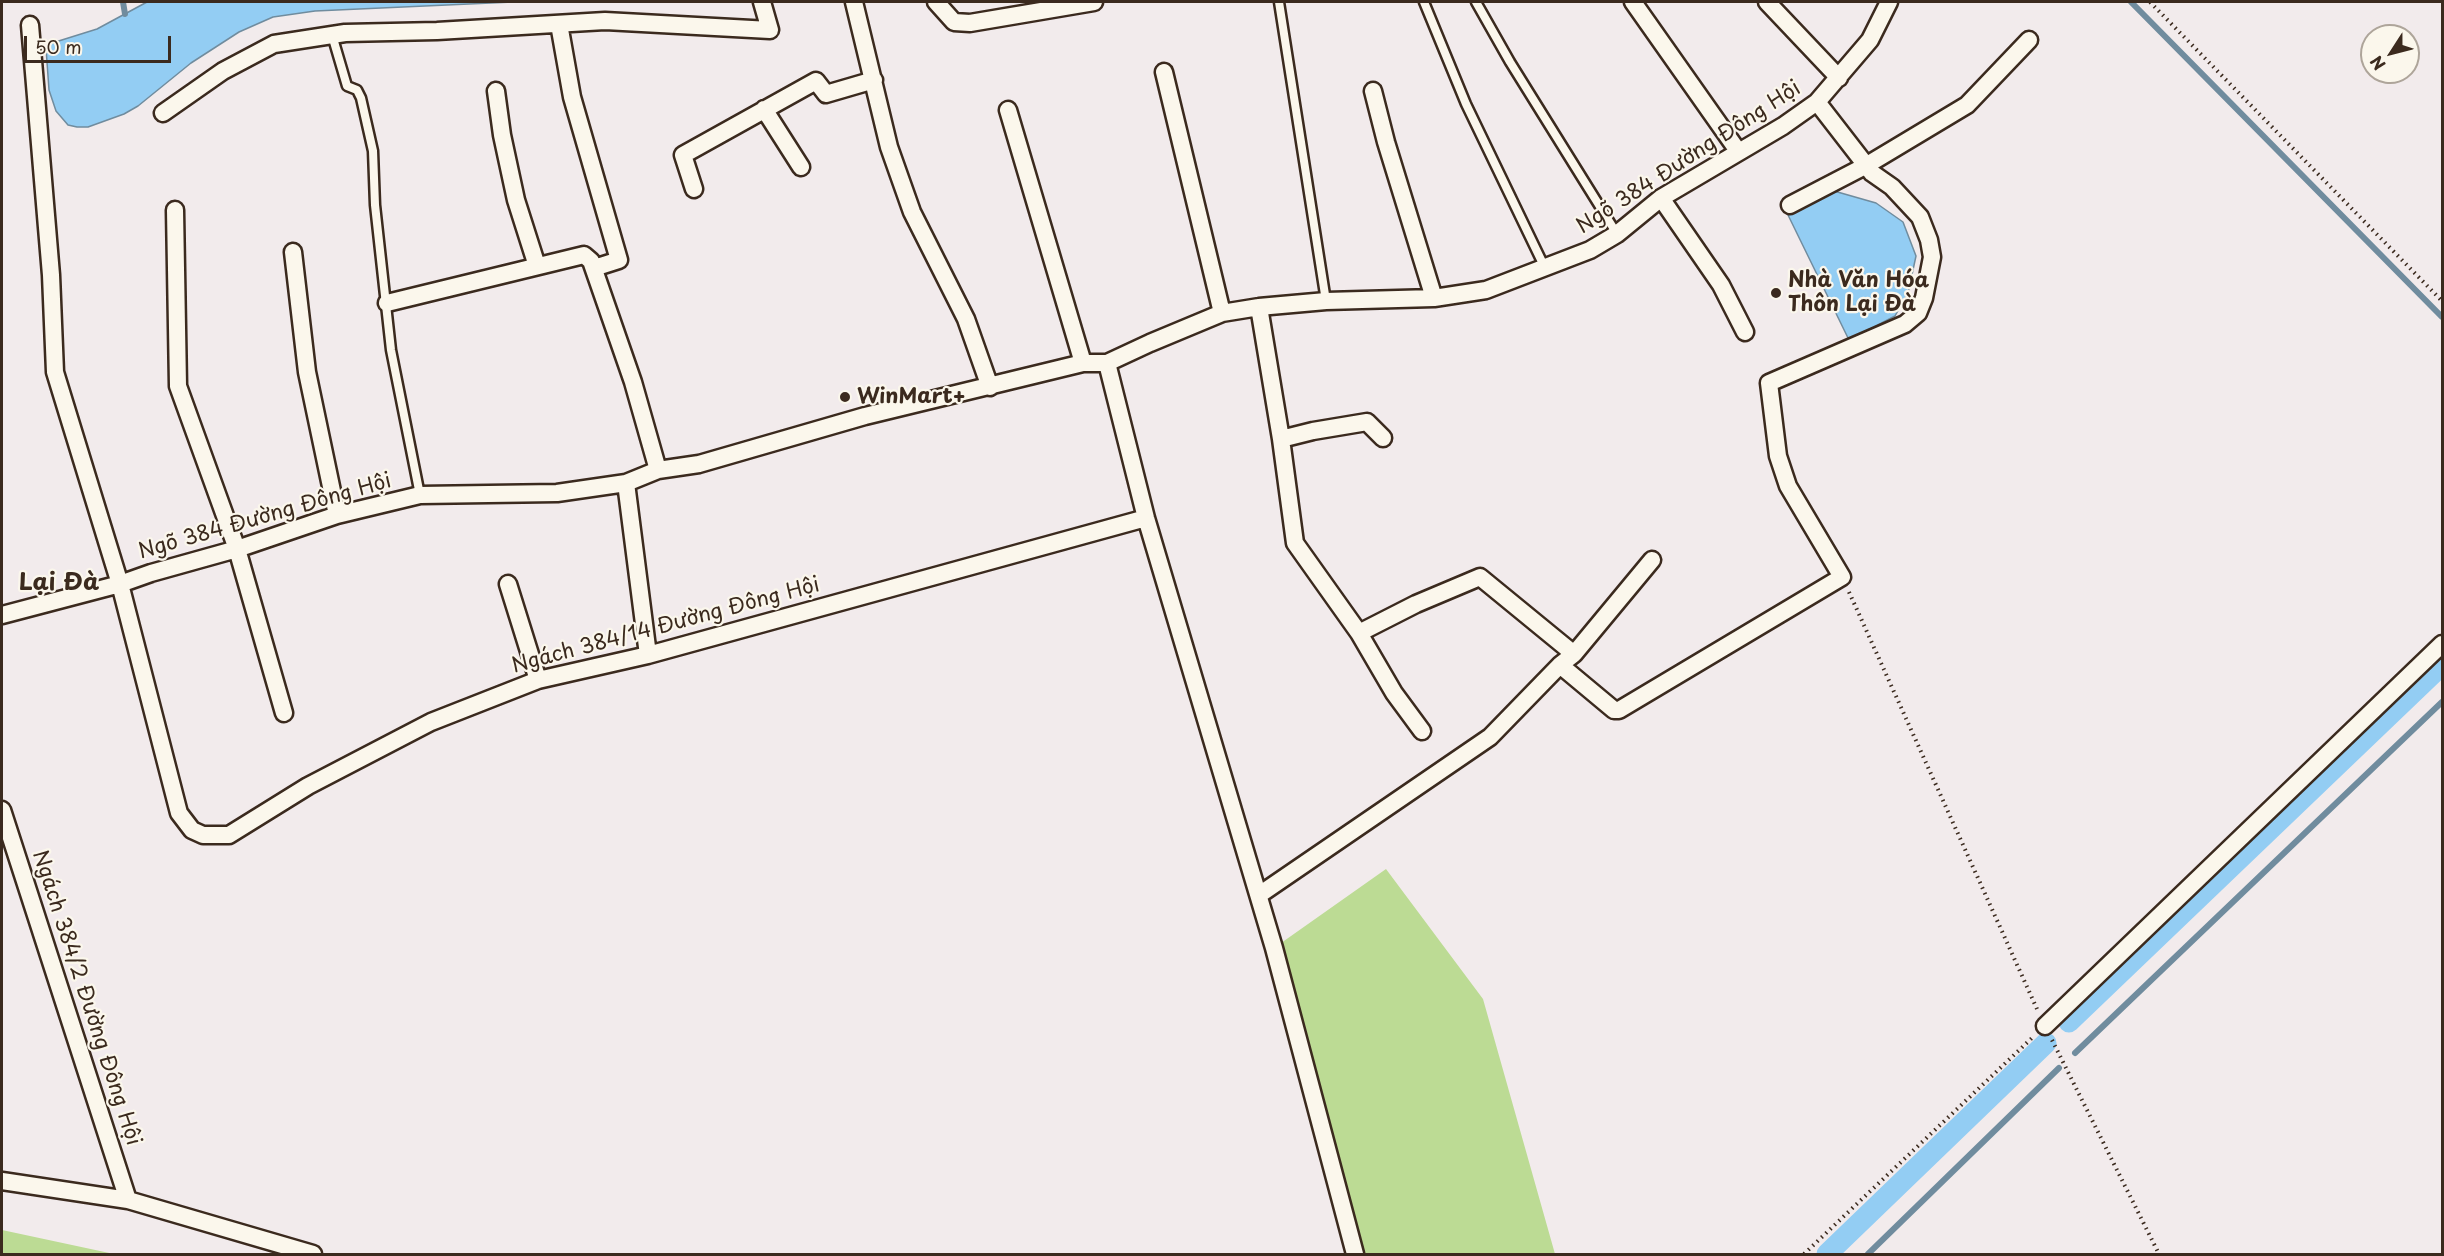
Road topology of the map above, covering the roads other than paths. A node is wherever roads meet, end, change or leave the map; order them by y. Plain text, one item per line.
1 (762, 2) edge
2 (854, 2) edge
3 (936, 2) edge
4 (1094, 2) edge
5 (1280, 2) edge
6 (1424, 2) edge
7 (1476, 2) edge
8 (1633, 2) edge
9 (1767, 2) edge
10 (1889, 2) edge
11 (559, 24) junction
12 (30, 25) dead end
13 (332, 35) junction
14 (2029, 40) dead end
15 (1164, 72) dead end
16 (1839, 78) junction
17 (873, 80) junction
18 (496, 91) dead end
19 (1373, 92) dead end
20 (1817, 102) junction
21 (764, 109) junction
22 (1008, 110) dead end
23 (163, 113) dead end
24 (1738, 151) junction
25 (1867, 165) junction
26 (801, 167) dead end
27 (694, 189) dead end
28 (1661, 198) junction
29 (1790, 205) dead end
30 (175, 210) dead end
31 (1617, 234) junction
32 (293, 252) dead end
33 (537, 266) junction
34 (594, 268) junction
35 (1545, 268) junction
36 (1434, 298) junction
37 (1326, 301) junction
38 (387, 303) junction
39 (1259, 307) junction
40 (1222, 313) junction
41 (1745, 332) dead end
42 (1083, 363) junction
43 (1107, 363) junction
44 (990, 387) junction
45 (1383, 438) dead end
46 (1281, 439) junction
47 (658, 470) junction
48 (626, 483) junction
49 (420, 495) junction
50 (337, 514) junction
51 (1146, 518) junction
52 (237, 549) junction
53 (1652, 560) dead end
54 (120, 584) junction
55 (508, 584) dead end
56 (2, 615) edge
57 (1359, 633) junction
58 (2442, 644) edge
59 (1574, 654) junction
60 (648, 656) junction
61 (1560, 665) junction
62 (538, 680) junction
63 (284, 713) dead end
64 (1422, 731) dead end
65 (2, 810) edge
66 (1259, 895) junction
67 (2045, 1026) road end
68 (2, 1181) edge
69 (128, 1200) junction
70 (313, 1254) edge
71 (1355, 1254) edge

1 - 11 street
2 - 17 street
3 - 4 street
5 - 37 lane
6 - 35 lane
7 - 31 lane
8 - 24 street
9 - 16 street
10 - 16 street, Ngõ 384 Đường Đông Hội
11 - 13 street
11 - 34 street
12 - 54 street, Ngách 384/14 Đường Đông Hội
13 - 23 street
13 - 38 lane
14 - 25 street
15 - 40 street
16 - 20 street, Ngõ 384 Đường Đông Hội
17 - 21 street
17 - 44 street
18 - 33 street
19 - 36 street
20 - 24 street, Ngõ 384 Đường Đông Hội
20 - 25 street
21 - 26 street
21 - 27 street
22 - 42 street
24 - 28 street, Ngõ 384 Đường Đông Hội
25 - 29 street
25 - 61 street
28 - 31 street, Ngõ 384 Đường Đông Hội
28 - 41 street
30 - 52 street
31 - 35 street, Ngõ 384 Đường Đông Hội
32 - 50 street
33 - 34 street
33 - 38 street
34 - 47 street
35 - 36 street, Ngõ 384 Đường Đông Hội
36 - 37 street, Ngõ 384 Đường Đông Hội
37 - 39 street, Ngõ 384 Đường Đông Hội
38 - 49 lane
39 - 40 street, Ngõ 384 Đường Đông Hội
39 - 46 street
40 - 43 street, Ngõ 384 Đường Đông Hội
42 - 43 street, Ngõ 384 Đường Đông Hội
42 - 44 street, Ngõ 384 Đường Đông Hội
43 - 51 street
44 - 47 street, Ngõ 384 Đường Đông Hội
45 - 46 street
46 - 57 street
47 - 48 street, Ngõ 384 Đường Đông Hội
48 - 49 street, Ngõ 384 Đường Đông Hội
48 - 60 street
49 - 50 street, Ngõ 384 Đường Đông Hội
50 - 52 street, Ngõ 384 Đường Đông Hội
51 - 60 street, Ngách 384/14 Đường Đông Hội
51 - 66 street
52 - 54 street, Ngõ 384 Đường Đông Hội
52 - 63 street
53 - 59 street
54 - 56 street, Ngõ 384 Đường Đông Hội
54 - 62 street, Ngách 384/14 Đường Đông Hội
55 - 62 street
57 - 59 street
57 - 64 street
58 - 67 street
59 - 61 street
60 - 62 street, Ngách 384/14 Đường Đông Hội
61 - 66 street
65 - 69 street, Ngách 384/2 Đường Đông Hội
66 - 71 street
68 - 69 street
69 - 70 street

